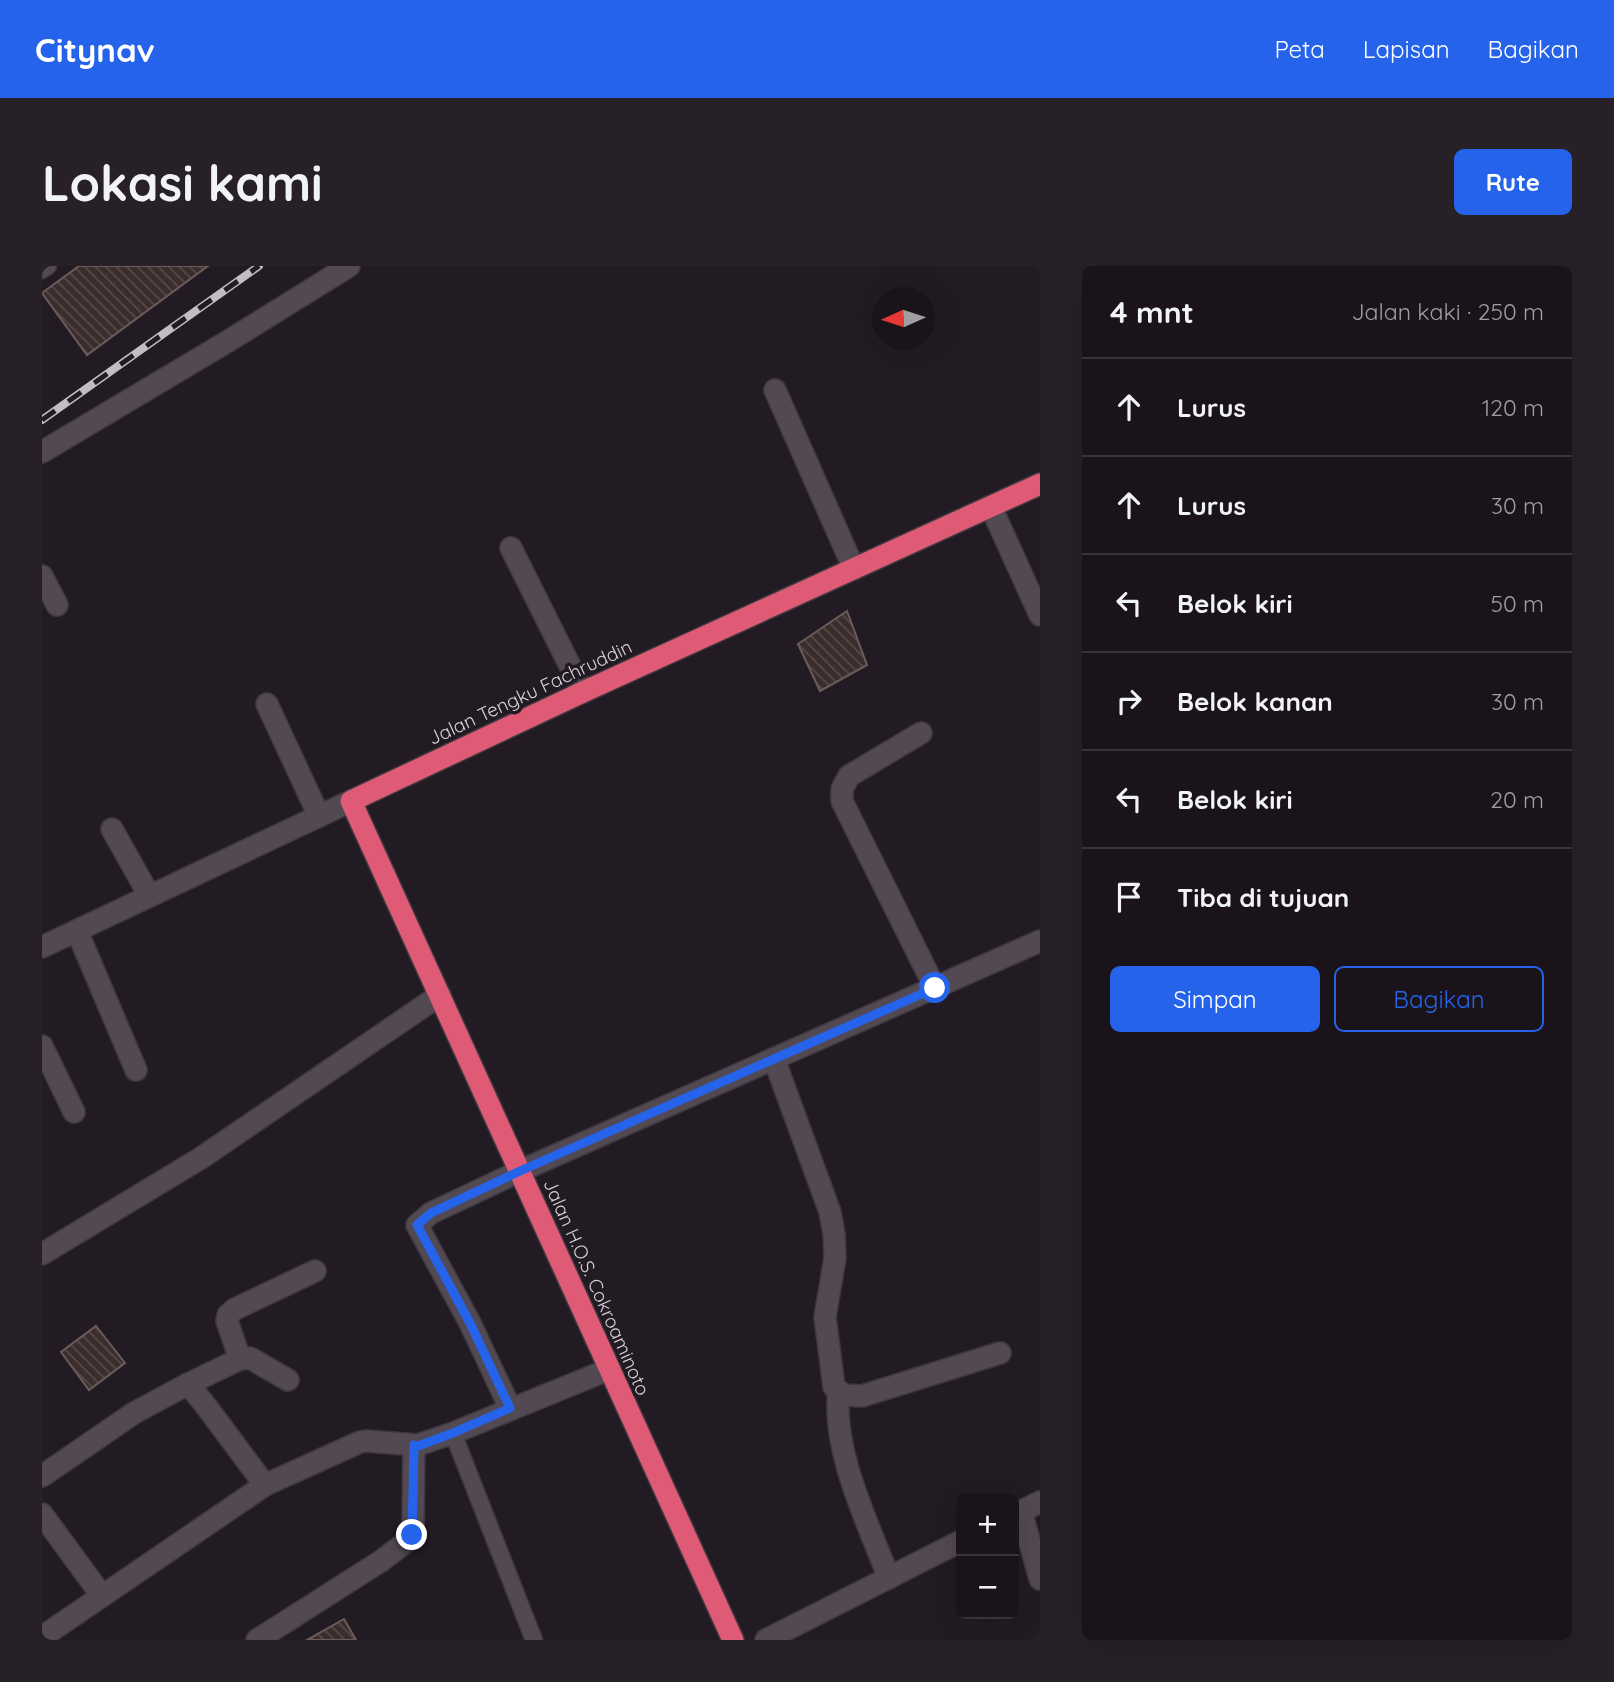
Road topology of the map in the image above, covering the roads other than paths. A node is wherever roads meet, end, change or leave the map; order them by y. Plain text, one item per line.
1 (48, 266) edge
2 (349, 266) edge
3 (42, 270) edge
4 (775, 390) dead end
5 (42, 452) edge
6 (1040, 484) edge
7 (991, 507) junction
8 (511, 548) dead end
9 (854, 569) junction
10 (42, 576) edge
11 (57, 606) dead end
12 (1040, 615) edge
13 (583, 692) junction
14 (267, 704) dead end
15 (921, 733) dead end
16 (351, 801) junction
17 (319, 816) junction
18 (112, 829) dead end
19 (149, 895) junction
20 (77, 931) junction
21 (1040, 941) edge
22 (42, 947) edge
23 (935, 988) junction
24 (440, 995) junction
25 (42, 1046) edge
26 (774, 1059) junction
27 (136, 1070) dead end
28 (74, 1112) dead end
29 (520, 1171) junction
30 (42, 1254) edge
31 (315, 1271) dead end
32 (1000, 1353) dead end
33 (240, 1359) junction
34 (610, 1369) junction
35 (288, 1380) dead end
36 (188, 1384) junction
37 (839, 1391) junction
38 (510, 1408) junction
39 (453, 1433) junction
40 (414, 1445) junction
41 (42, 1476) edge
42 (265, 1485) junction
43 (1025, 1509) edge
44 (42, 1514) edge
45 (956, 1544) edge
46 (889, 1577) junction
47 (1040, 1579) edge
48 (102, 1596) junction
49 (42, 1637) edge
50 (257, 1640) edge
51 (534, 1640) edge
52 (733, 1640) edge
53 (766, 1640) edge

1 - 3 lane
2 - 5 street
4 - 9 street
6 - 7 highway, Jalan Tengku Fachruddin
7 - 9 highway, Jalan Tengku Fachruddin
7 - 12 street
8 - 13 street
9 - 13 highway, Jalan Tengku Fachruddin
10 - 11 street
13 - 16 highway, Jalan Tengku Fachruddin
14 - 17 street
15 - 23 street
16 - 17 street, Jalan Tengku Fachruddin
16 - 24 highway, Jalan H.O.S. Cokroaminoto
17 - 19 street, Jalan Tengku Fachruddin
18 - 19 street
19 - 20 street, Jalan Tengku Fachruddin
20 - 22 street, Jalan Tengku Fachruddin
20 - 27 street
21 - 23 street
23 - 26 street
24 - 29 highway, Jalan H.O.S. Cokroaminoto
24 - 30 street
25 - 28 street
26 - 29 street
26 - 37 street
29 - 34 highway, Jalan H.O.S. Cokroaminoto
29 - 38 street
31 - 33 street
32 - 37 street
33 - 35 street
33 - 36 street
34 - 38 street
34 - 52 highway, Jalan H.O.S. Cokroaminoto
36 - 41 street
36 - 42 street
37 - 46 street
38 - 39 street
39 - 40 street
39 - 51 lane
40 - 42 street
40 - 50 street
42 - 48 street
43 - 47 street
44 - 48 street
45 - 46 street
46 - 53 street
48 - 49 street

